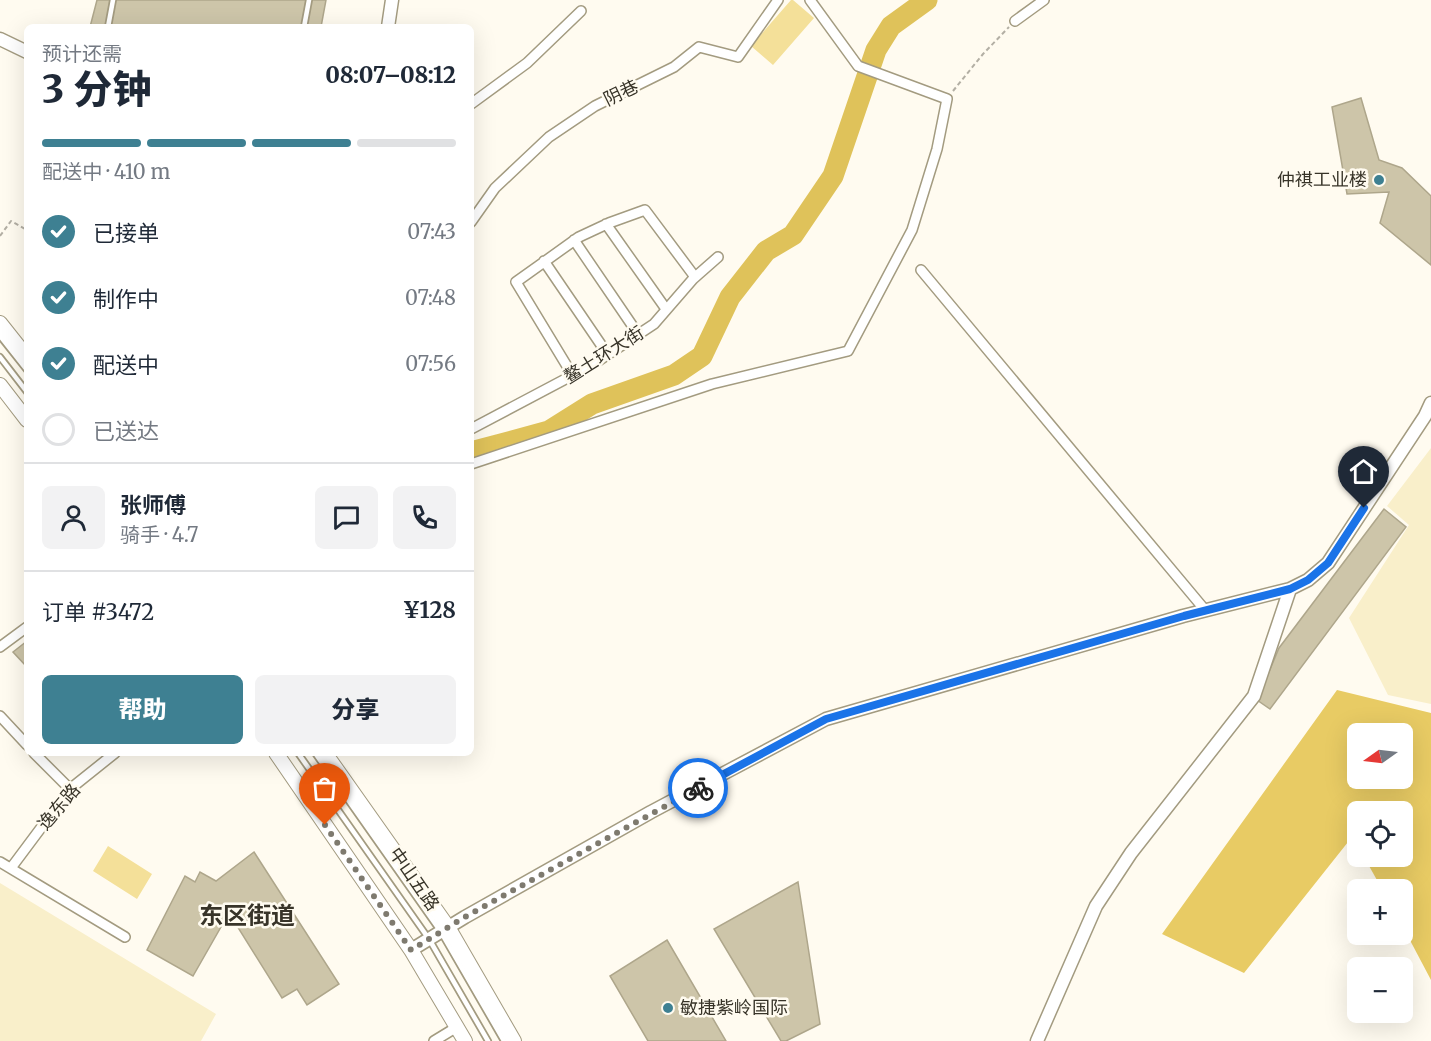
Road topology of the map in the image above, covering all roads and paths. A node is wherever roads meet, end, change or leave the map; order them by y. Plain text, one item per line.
1 (113, 0) edge
2 (309, 0) edge
3 (392, 0) edge
4 (778, 0) edge
5 (810, 0) edge
6 (1044, 0) edge
7 (581, 11) dead end
8 (1015, 21) joint
9 (109, 24) edge
10 (305, 24) edge
11 (388, 24) edge
12 (0, 39) edge
13 (24, 51) edge
14 (947, 99) junction
15 (474, 102) edge
16 (474, 218) edge
17 (606, 224) junction
18 (24, 228) edge
19 (0, 236) edge
20 (574, 240) junction
21 (718, 257) dead end
22 (544, 261) junction
23 (921, 270) dead end
24 (695, 277) junction
25 (666, 309) junction
26 (0, 323) edge
27 (638, 334) junction
28 (0, 336) edge
29 (24, 353) edge
30 (608, 355) junction
31 (0, 357) edge
32 (24, 366) edge
33 (573, 376) junction
34 (0, 386) edge
35 (24, 388) edge
36 (1431, 403) edge
37 (1428, 415) edge
38 (24, 416) edge
39 (474, 427) edge
40 (474, 463) edge
41 (1290, 589) junction
42 (1205, 610) junction
43 (24, 629) edge
44 (0, 647) edge
45 (0, 716) edge
46 (24, 742) edge
47 (37, 756) edge
48 (111, 756) edge
49 (278, 756) edge
50 (300, 756) edge
51 (317, 756) edge
52 (327, 756) edge
53 (70, 789) junction
54 (0, 862) edge
55 (11, 868) junction
56 (445, 930) junction
57 (125, 937) dead end
58 (429, 939) junction
59 (411, 950) junction
60 (457, 1027) junction
61 (434, 1041) edge
62 (465, 1041) edge
63 (488, 1041) edge
64 (504, 1041) edge
65 (514, 1041) edge
66 (1037, 1041) edge

1 - 9 lane
2 - 10 lane
3 - 11 street
4 - 16 street, 阴巷
5 - 14 street
6 - 8 street
7 - 15 street
8 - 14 path
12 - 13 street
14 - 40 street
17 - 20 street
17 - 24 street
17 - 25 street
18 - 19 path
20 - 22 street
20 - 27 street
21 - 24 street, 鳌土环大街
22 - 30 street
22 - 33 street
23 - 42 street
24 - 25 street, 鳌土环大街
25 - 27 street, 鳌土环大街
26 - 29 main road
27 - 30 street, 鳌土环大街
28 - 32 lane
30 - 33 street, 鳌土环大街
31 - 35 lane
33 - 39 street, 鳌土环大街
34 - 38 main road
36 - 37 street
37 - 41 street
41 - 42 street
41 - 66 street
42 - 56 street
43 - 44 street
45 - 46 street
47 - 53 street
48 - 53 street, 逸东路
49 - 59 main road
50 - 58 lane
51 - 56 lane
52 - 56 main road, 中山五路
53 - 55 street, 逸东路
54 - 55 street
55 - 57 street
56 - 58 street
56 - 64 lane
56 - 65 main road, 中山五路
58 - 59 street
58 - 63 lane
59 - 60 main road
60 - 61 street
60 - 62 main road

